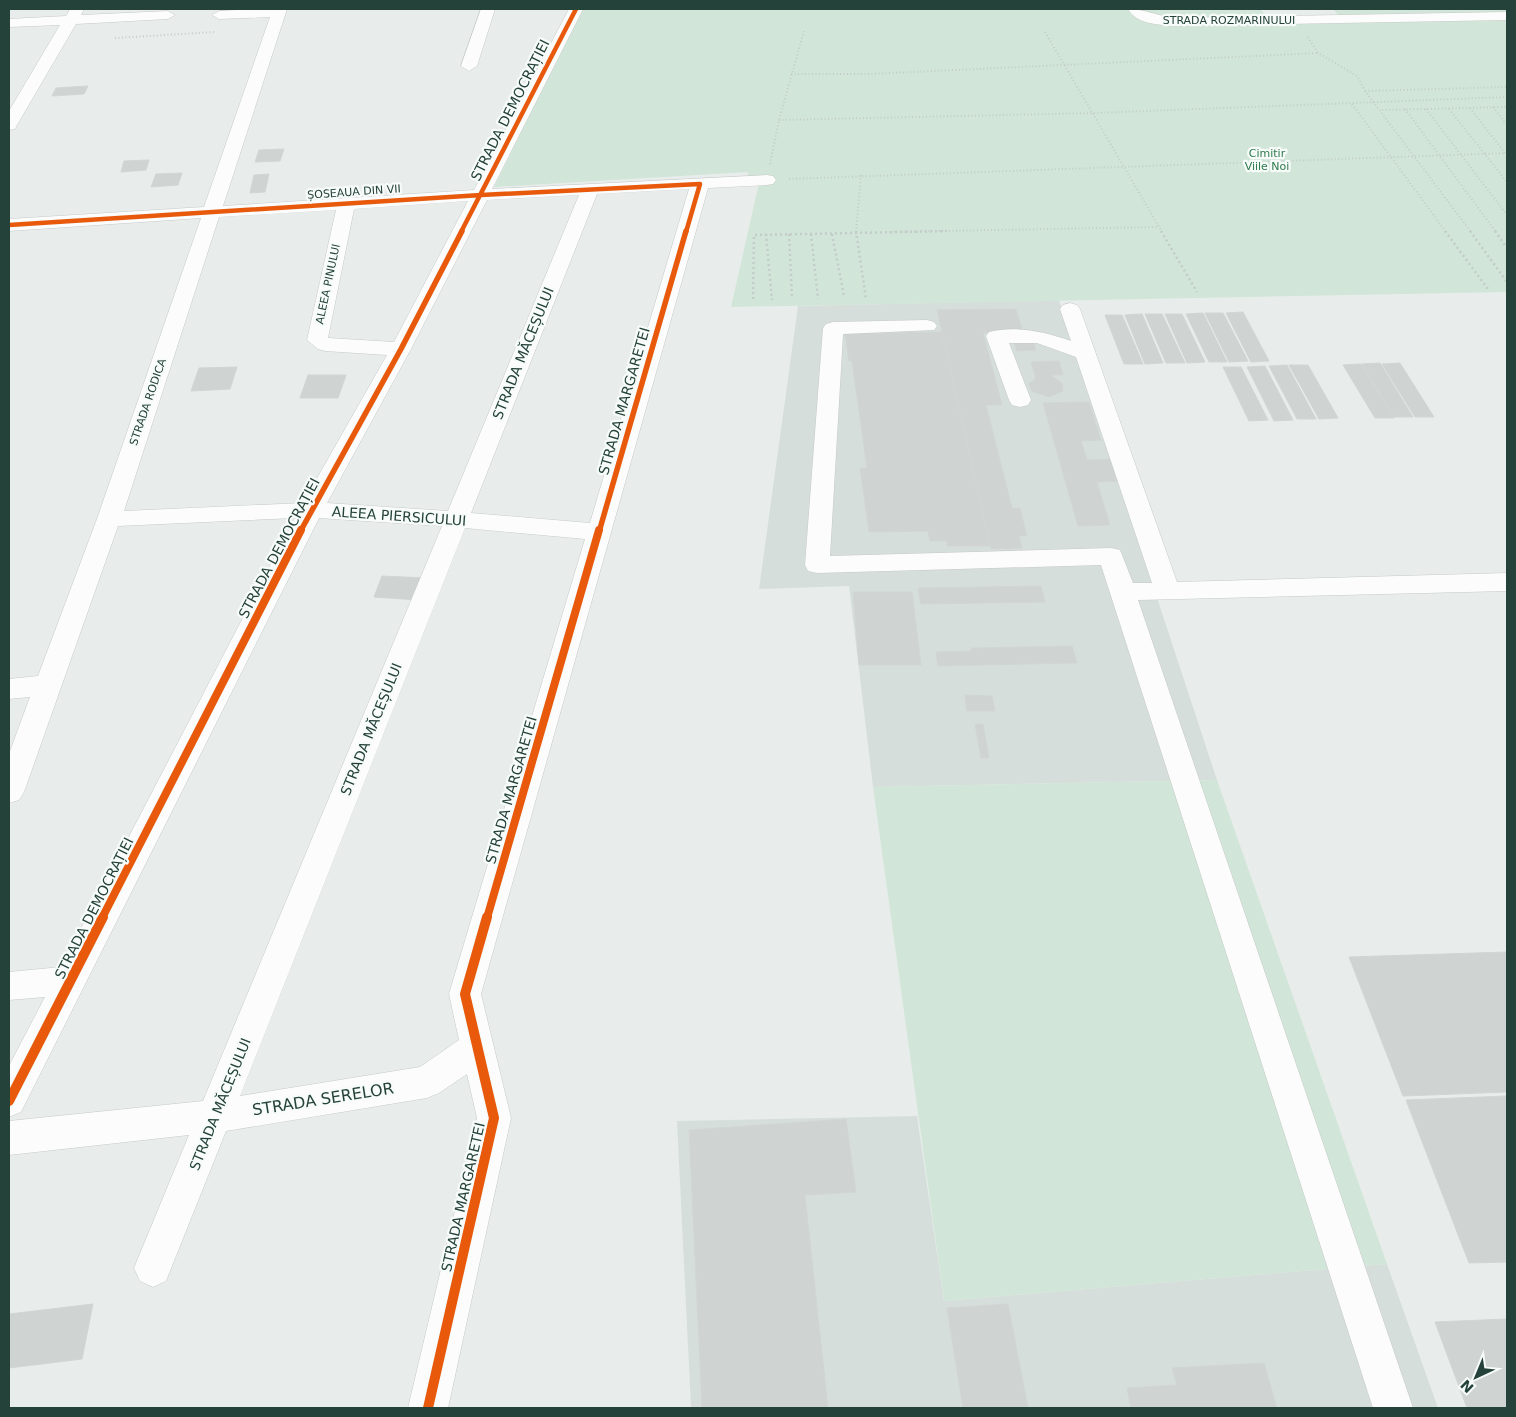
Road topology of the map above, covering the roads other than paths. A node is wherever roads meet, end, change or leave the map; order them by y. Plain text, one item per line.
1 (488, 9) edge
2 (576, 9) edge
3 (1135, 9) edge
4 (279, 10) edge
5 (73, 14) edge
6 (219, 14) dead end
7 (168, 15) dead end
8 (1507, 16) edge
9 (9, 23) edge
10 (469, 66) dead end
11 (9, 125) edge
12 (767, 180) road end
13 (700, 184) junction
14 (590, 190) junction
15 (480, 195) junction
16 (346, 204) junction
17 (212, 212) junction
18 (9, 225) edge
19 (1070, 309) dead end
20 (927, 326) dead end
21 (401, 349) junction
22 (1086, 353) junction
23 (1020, 400) dead end
24 (311, 510) junction
25 (109, 519) junction
26 (456, 519) junction
27 (599, 532) junction
28 (1507, 582) edge
29 (1168, 591) junction
30 (1124, 592) junction
31 (48, 685) junction
32 (9, 689) edge
33 (9, 792) edge
34 (71, 980) junction
35 (9, 986) edge
36 (477, 1047) junction
37 (9, 1101) edge
38 (215, 1116) junction
39 (9, 1138) edge
40 (153, 1268) dead end
41 (428, 1408) edge
42 (1394, 1408) edge

1 - 10 street
2 - 15 street, STRADA DEMOCRAȚIEI
3 - 8 street, STRADA ROZMARINULUI
4 - 6 street
4 - 17 street, STRADA RODICA
5 - 7 street
5 - 9 street
5 - 11 street
12 - 13 street, ȘOSEAUA DIN VII
13 - 14 street, ȘOSEAUA DIN VII
13 - 27 street, STRADA MARGARETEI
14 - 15 street, ȘOSEAUA DIN VII
14 - 26 street, STRADA MĂCEȘULUI
15 - 16 street, ȘOSEAUA DIN VII
15 - 21 street, STRADA DEMOCRAȚIEI
16 - 17 street, ȘOSEAUA DIN VII
16 - 21 street, ALEEA PINULUI
17 - 18 street, ȘOSEAUA DIN VII
17 - 25 street, STRADA RODICA
19 - 22 street
20 - 30 street
21 - 24 street, STRADA DEMOCRAȚIEI
22 - 23 street
22 - 29 street
24 - 25 street, ALEEA PIERSICULUI
24 - 26 street, ALEEA PIERSICULUI
24 - 34 street, STRADA DEMOCRAȚIEI
25 - 31 street, STRADA RODICA
26 - 27 street, ALEEA PIERSICULUI
26 - 38 street, STRADA MĂCEȘULUI
27 - 36 street, STRADA MARGARETEI
28 - 29 street
29 - 30 street
30 - 42 street
31 - 32 street
31 - 33 street, STRADA RODICA
34 - 35 street
34 - 37 street, STRADA DEMOCRAȚIEI
36 - 38 street, STRADA SERELOR
36 - 41 street, STRADA MARGARETEI
38 - 39 street, STRADA SERELOR
38 - 40 street, STRADA MĂCEȘULUI

